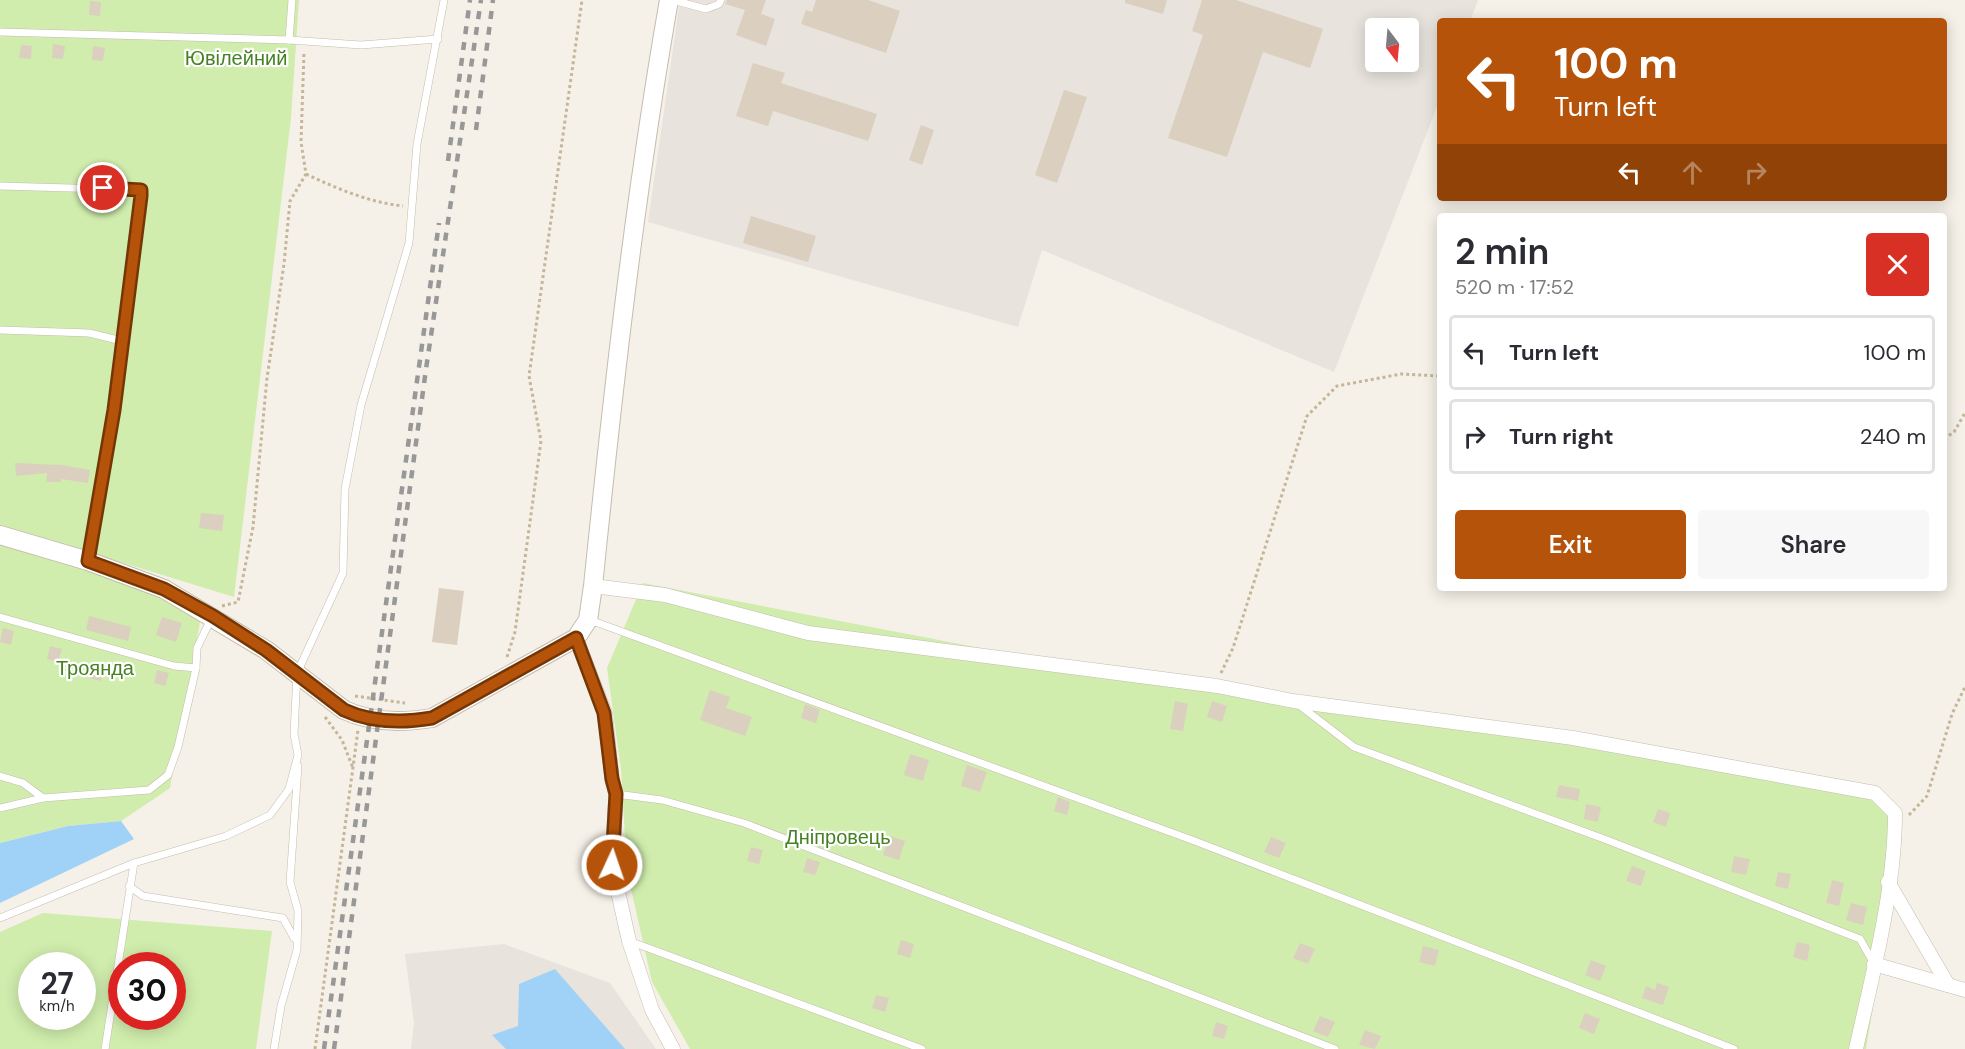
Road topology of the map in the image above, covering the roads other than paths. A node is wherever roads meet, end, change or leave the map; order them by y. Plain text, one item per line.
1 (292, 0) edge
2 (444, 0) edge
3 (671, 0) edge
4 (721, 0) edge
5 (0, 32) edge
6 (289, 39) junction
7 (438, 39) junction
8 (0, 186) edge
9 (0, 330) edge
10 (122, 341) junction
11 (0, 535) edge
12 (88, 561) junction
13 (593, 585) junction
14 (216, 611) junction
15 (0, 617) edge
16 (588, 620) junction
17 (576, 638) junction
18 (196, 668) junction
19 (297, 673) junction
20 (1293, 701) junction
21 (298, 755) junction
22 (0, 776) edge
23 (616, 794) junction
24 (43, 798) junction
25 (0, 808) edge
26 (135, 863) junction
27 (1888, 882) junction
28 (129, 886) junction
29 (0, 918) edge
30 (629, 941) junction
31 (297, 950) junction
32 (1874, 964) junction
33 (1948, 985) junction
34 (1965, 990) edge
35 (105, 1049) edge
36 (274, 1049) edge
37 (672, 1049) edge
38 (922, 1049) edge
39 (1335, 1049) edge
40 (1734, 1049) edge
41 (1856, 1049) edge

1 - 6 lane
2 - 7 lane
3 - 4 lane
3 - 13 street
5 - 6 lane
6 - 7 lane
7 - 19 lane
8 - 10 lane
9 - 10 lane
10 - 12 lane
11 - 12 street
12 - 14 street
13 - 16 street
13 - 20 street
14 - 18 lane
14 - 19 street
15 - 18 lane
16 - 17 street
16 - 40 lane
17 - 19 street
17 - 23 street
18 - 24 lane
19 - 21 lane
20 - 27 street
20 - 32 lane
21 - 26 lane
21 - 31 lane
22 - 24 lane
23 - 30 street
23 - 39 lane
24 - 25 lane
26 - 28 lane
26 - 29 lane
27 - 32 street
27 - 33 street
28 - 31 lane
28 - 35 lane
30 - 37 street
30 - 38 lane
31 - 36 lane
32 - 33 street
32 - 41 street
33 - 34 street

